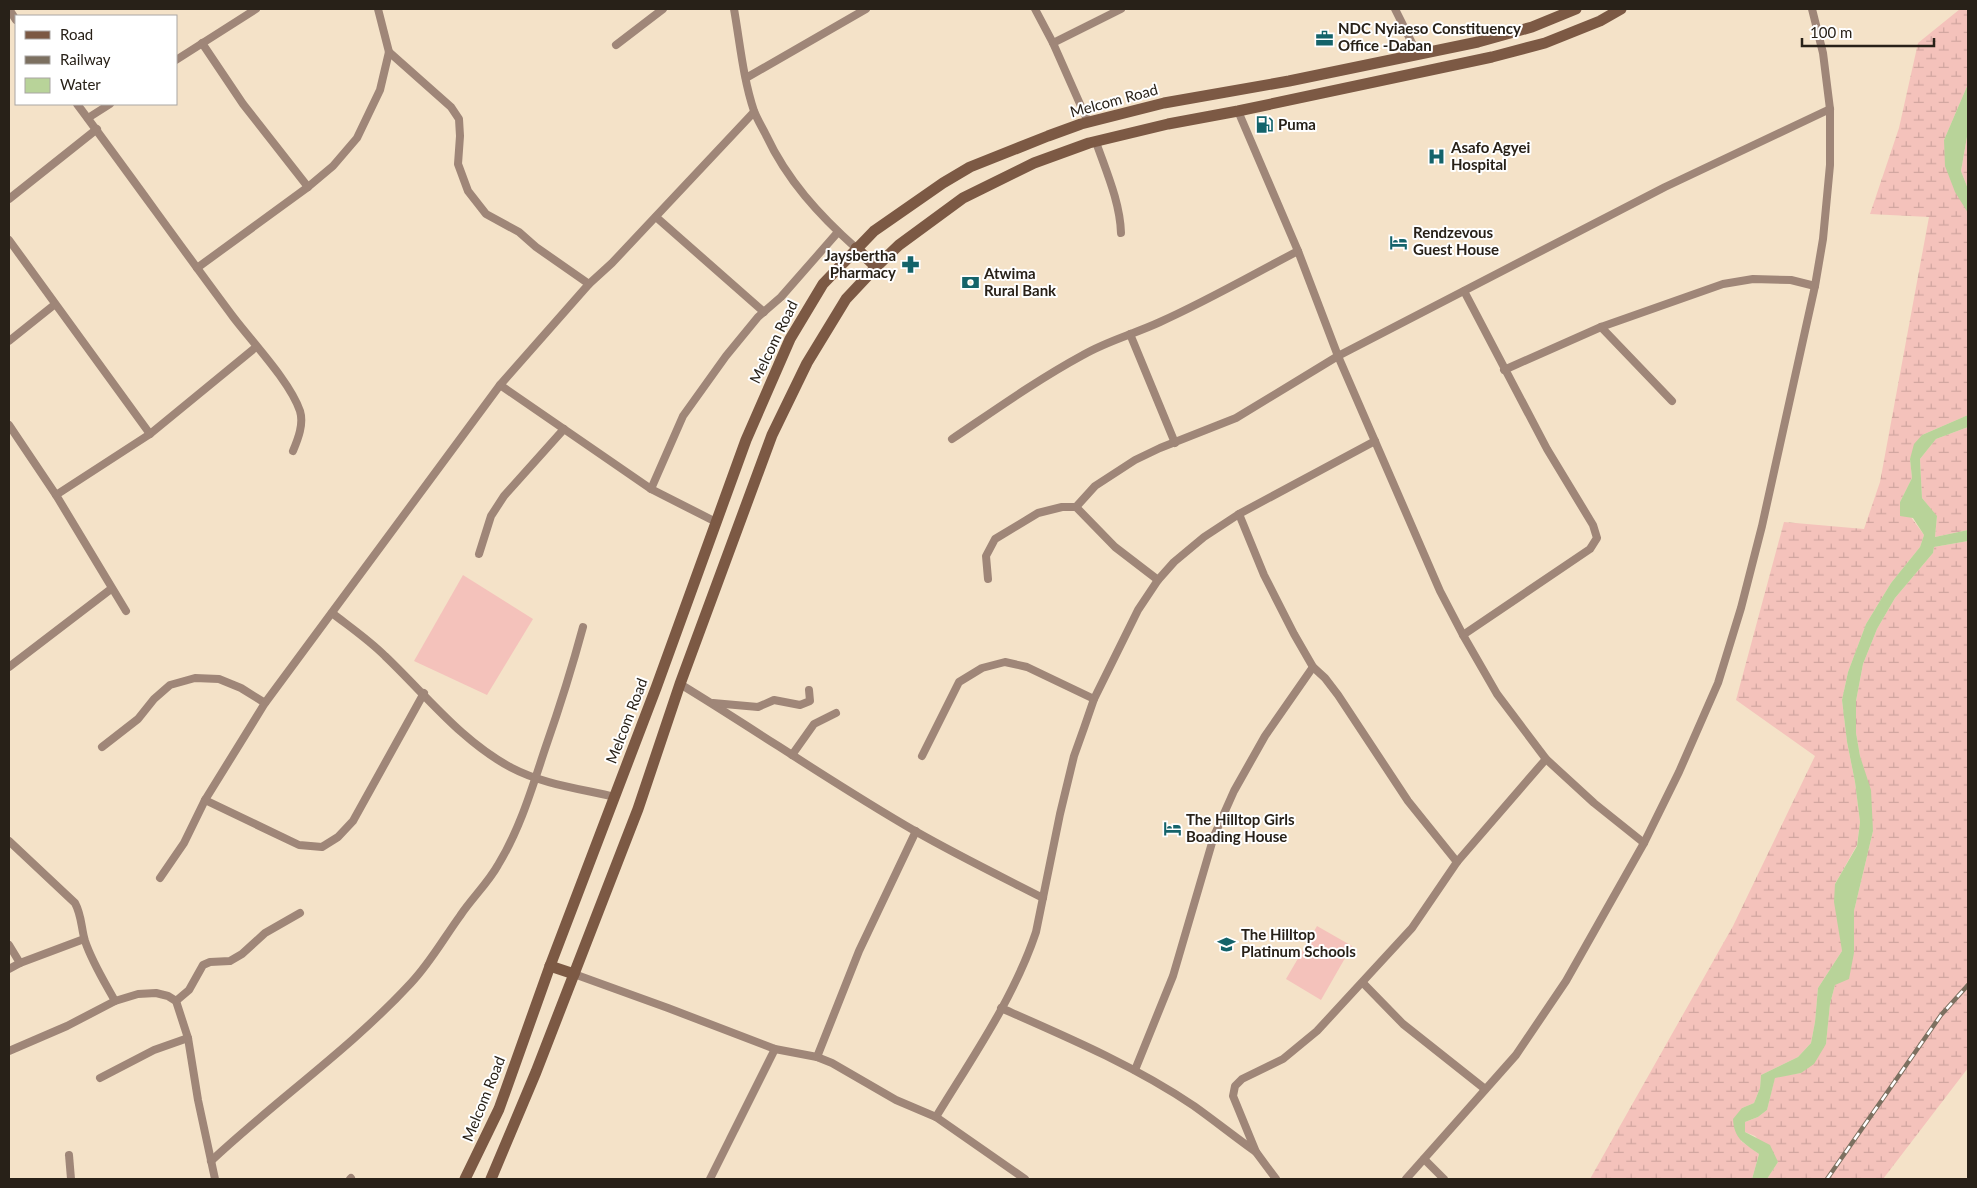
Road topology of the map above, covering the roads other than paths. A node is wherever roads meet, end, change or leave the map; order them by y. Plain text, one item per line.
1 (378, 9) edge
2 (663, 9) edge
3 (734, 9) edge
4 (866, 9) edge
5 (1035, 9) edge
6 (1121, 9) edge
7 (1395, 9) edge
8 (1576, 9) edge
9 (1621, 9) edge
10 (1812, 9) edge
11 (250, 10) edge
12 (202, 43) junction
13 (1053, 43) junction
14 (616, 45) dead end
15 (389, 52) junction
16 (1417, 53) junction
17 (178, 59) edge
18 (746, 78) junction
19 (1235, 90) junction
20 (79, 105) edge
21 (108, 105) edge
22 (1830, 109) junction
23 (1238, 111) junction
24 (754, 112) junction
25 (88, 118) junction
26 (1088, 122) junction
27 (97, 130) junction
28 (1096, 142) junction
29 (308, 187) junction
30 (9, 198) edge
31 (656, 217) junction
32 (838, 232) junction
33 (1121, 233) dead end
34 (9, 240) edge
35 (856, 248) junction
36 (1298, 251) junction
37 (876, 267) junction
38 (197, 268) junction
39 (588, 284) junction
40 (1815, 286) junction
41 (1464, 291) junction
42 (54, 305) junction
43 (764, 312) junction
44 (1601, 328) junction
45 (1130, 334) junction
46 (9, 341) edge
47 (256, 347) junction
48 (1338, 356) junction
49 (1504, 370) junction
50 (500, 385) junction
51 (1672, 401) dead end
52 (9, 425) edge
53 (564, 429) junction
54 (150, 434) junction
55 (952, 439) dead end
56 (1375, 441) junction
57 (1175, 443) junction
58 (293, 451) dead end
59 (651, 489) junction
60 (56, 495) junction
61 (1076, 508) junction
62 (1239, 514) junction
63 (716, 522) junction
64 (479, 554) dead end
65 (988, 579) dead end
66 (1158, 580) junction
67 (111, 589) junction
68 (126, 611) dead end
69 (332, 614) junction
70 (583, 627) dead end
71 (1463, 635) junction
72 (9, 667) edge
73 (1313, 667) junction
74 (680, 684) junction
75 (810, 690) dead end
76 (424, 693) junction
77 (1094, 699) junction
78 (265, 703) junction
79 (711, 703) junction
80 (836, 713) dead end
81 (102, 747) dead end
82 (792, 755) junction
83 (922, 756) dead end
84 (1546, 759) junction
85 (536, 778) junction
86 (614, 797) junction
87 (204, 800) junction
88 (916, 831) junction
89 (9, 841) edge
90 (1644, 844) junction
91 (1457, 862) junction
92 (160, 878) dead end
93 (1043, 898) junction
94 (300, 913) dead end
95 (84, 939) junction
96 (9, 945) edge
97 (20, 963) junction
98 (550, 966) junction
99 (9, 969) edge
100 (574, 974) junction
101 (1363, 983) junction
102 (115, 1001) junction
103 (176, 1001) junction
104 (1002, 1008) junction
105 (188, 1038) junction
106 (775, 1049) junction
107 (9, 1051) edge
108 (817, 1057) junction
109 (1134, 1070) junction
110 (100, 1078) dead end
111 (1485, 1090) junction
112 (936, 1117) junction
113 (1256, 1152) junction
114 (69, 1155) dead end
115 (1424, 1159) junction
116 (211, 1161) junction
117 (72, 1179) edge
118 (215, 1179) edge
119 (466, 1179) edge
120 (491, 1179) edge
121 (710, 1179) edge
122 (1025, 1179) edge
123 (1276, 1179) edge
124 (1406, 1179) edge
125 (1444, 1179) edge

1 - 15 street
2 - 14 street
3 - 18 street
4 - 18 street
5 - 13 street
6 - 13 street
7 - 16 street
8 - 16 main road, Melcom Road
9 - 23 main road
10 - 22 street
11 - 12 street
12 - 17 street
12 - 29 street
13 - 26 street
15 - 29 street
15 - 39 street
16 - 19 main road, Melcom Road
18 - 24 street
19 - 23 main road
19 - 26 main road, Melcom Road
20 - 25 street
21 - 25 street
22 - 40 street
22 - 41 street
23 - 28 main road
23 - 36 street
24 - 31 street
24 - 32 street
25 - 27 street
26 - 35 main road, Melcom Road
27 - 30 street
27 - 38 street
28 - 33 street
28 - 37 main road
29 - 38 street
31 - 39 street
31 - 43 street
32 - 35 street
32 - 43 street
34 - 42 street
35 - 37 main road
35 - 63 main road, Melcom Road
36 - 45 street
36 - 48 street
37 - 74 main road
38 - 47 street
39 - 50 street
40 - 44 street
40 - 90 street
41 - 48 street
41 - 49 street
42 - 46 street
42 - 54 street
43 - 59 street
44 - 49 street
44 - 51 street
45 - 55 street
45 - 57 street
47 - 54 street
47 - 58 street
48 - 56 street
48 - 57 street
49 - 71 street
50 - 53 street
50 - 69 street
52 - 60 street
53 - 59 street
53 - 64 street
54 - 60 street
56 - 62 street
56 - 71 street
57 - 61 street
59 - 63 street
60 - 67 street
61 - 65 street
61 - 66 street
62 - 66 street
62 - 73 street
63 - 86 main road, Melcom Road
66 - 77 street
67 - 68 street
67 - 72 street
69 - 76 street
69 - 78 street
70 - 85 street
71 - 84 street
73 - 91 street
73 - 109 street
74 - 79 street
74 - 100 main road
75 - 79 street
76 - 85 street
76 - 87 street
77 - 83 street
77 - 93 street
78 - 81 street
78 - 87 street
79 - 82 street
80 - 82 street
82 - 88 street
84 - 90 street
84 - 91 street
85 - 86 street
85 - 116 street
86 - 98 main road, Melcom Road
87 - 92 street
88 - 93 street
88 - 108 street
89 - 95 street
90 - 111 street
91 - 101 street
93 - 104 street
94 - 103 street
95 - 97 street
95 - 102 street
96 - 97 street
97 - 99 street
98 - 100 main road
98 - 119 main road, Melcom Road
100 - 106 street
100 - 120 main road
101 - 111 street
101 - 113 street
102 - 103 street
102 - 107 street
103 - 105 street
104 - 109 street
104 - 112 street
105 - 110 street
105 - 116 street
106 - 108 street
106 - 121 street
108 - 112 street
109 - 113 street
111 - 115 street
112 - 122 street
113 - 123 street
114 - 117 street
115 - 124 street
115 - 125 street
116 - 118 street

